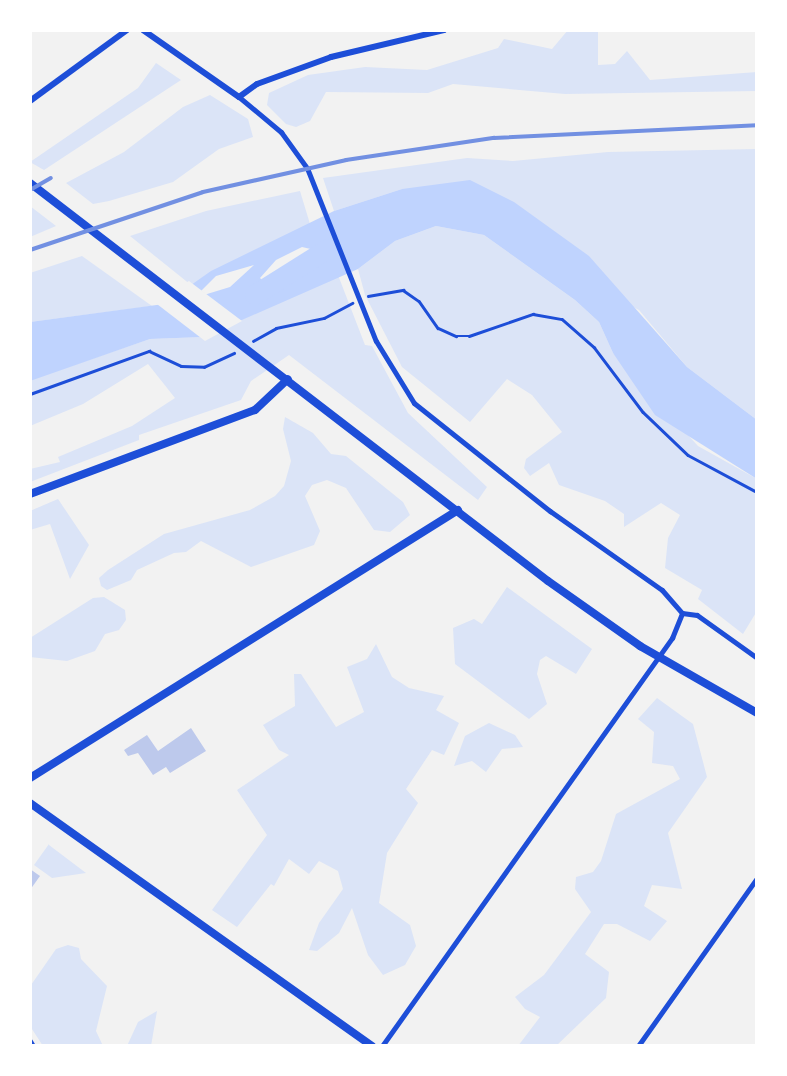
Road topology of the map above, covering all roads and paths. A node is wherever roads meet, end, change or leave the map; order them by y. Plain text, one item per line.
1 (127, 30) edge
2 (144, 30) edge
3 (444, 30) edge
4 (239, 97) junction
5 (30, 101) edge
6 (30, 183) edge
7 (366, 297) dead end
8 (355, 302) junction
9 (288, 380) junction
10 (30, 394) edge
11 (757, 492) edge
12 (30, 494) edge
13 (458, 510) junction
14 (682, 612) junction
15 (658, 658) junction
16 (757, 658) edge
17 (757, 712) edge
18 (30, 778) edge
19 (30, 804) edge
20 (757, 878) edge
21 (370, 1045) edge
22 (382, 1046) edge
23 (638, 1046) edge

1 - 5 street
2 - 4 street
3 - 4 street
4 - 8 street
6 - 9 main road
7 - 11 path
8 - 10 path
8 - 14 street
9 - 12 main road
9 - 13 main road
13 - 15 main road
13 - 18 main road
14 - 15 street
14 - 16 street
15 - 17 main road
15 - 22 street
19 - 21 main road
20 - 23 street

